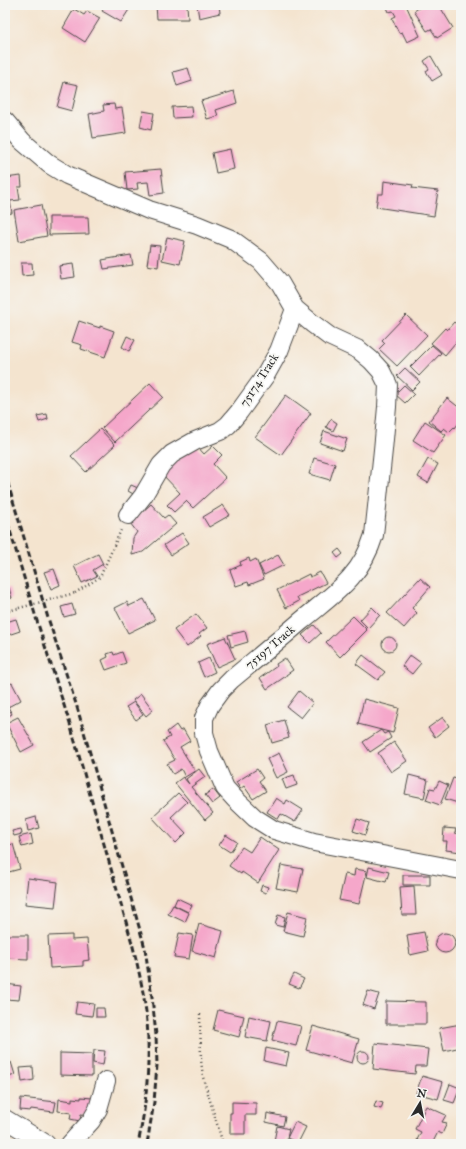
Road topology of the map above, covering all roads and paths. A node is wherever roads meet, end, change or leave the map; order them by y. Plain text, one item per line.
1 (5, 120) edge
2 (294, 309) junction
3 (128, 514) joint
4 (5, 612) edge
5 (461, 870) edge
6 (200, 1014) dead end
7 (106, 1081) dead end
8 (5, 1119) edge
9 (46, 1144) edge
10 (70, 1144) edge
11 (223, 1144) edge

1 - 2 street
2 - 3 street, 75174 Track
2 - 5 street, 75197 Track
3 - 4 path, bridge
6 - 11 path
7 - 10 street
8 - 9 street

